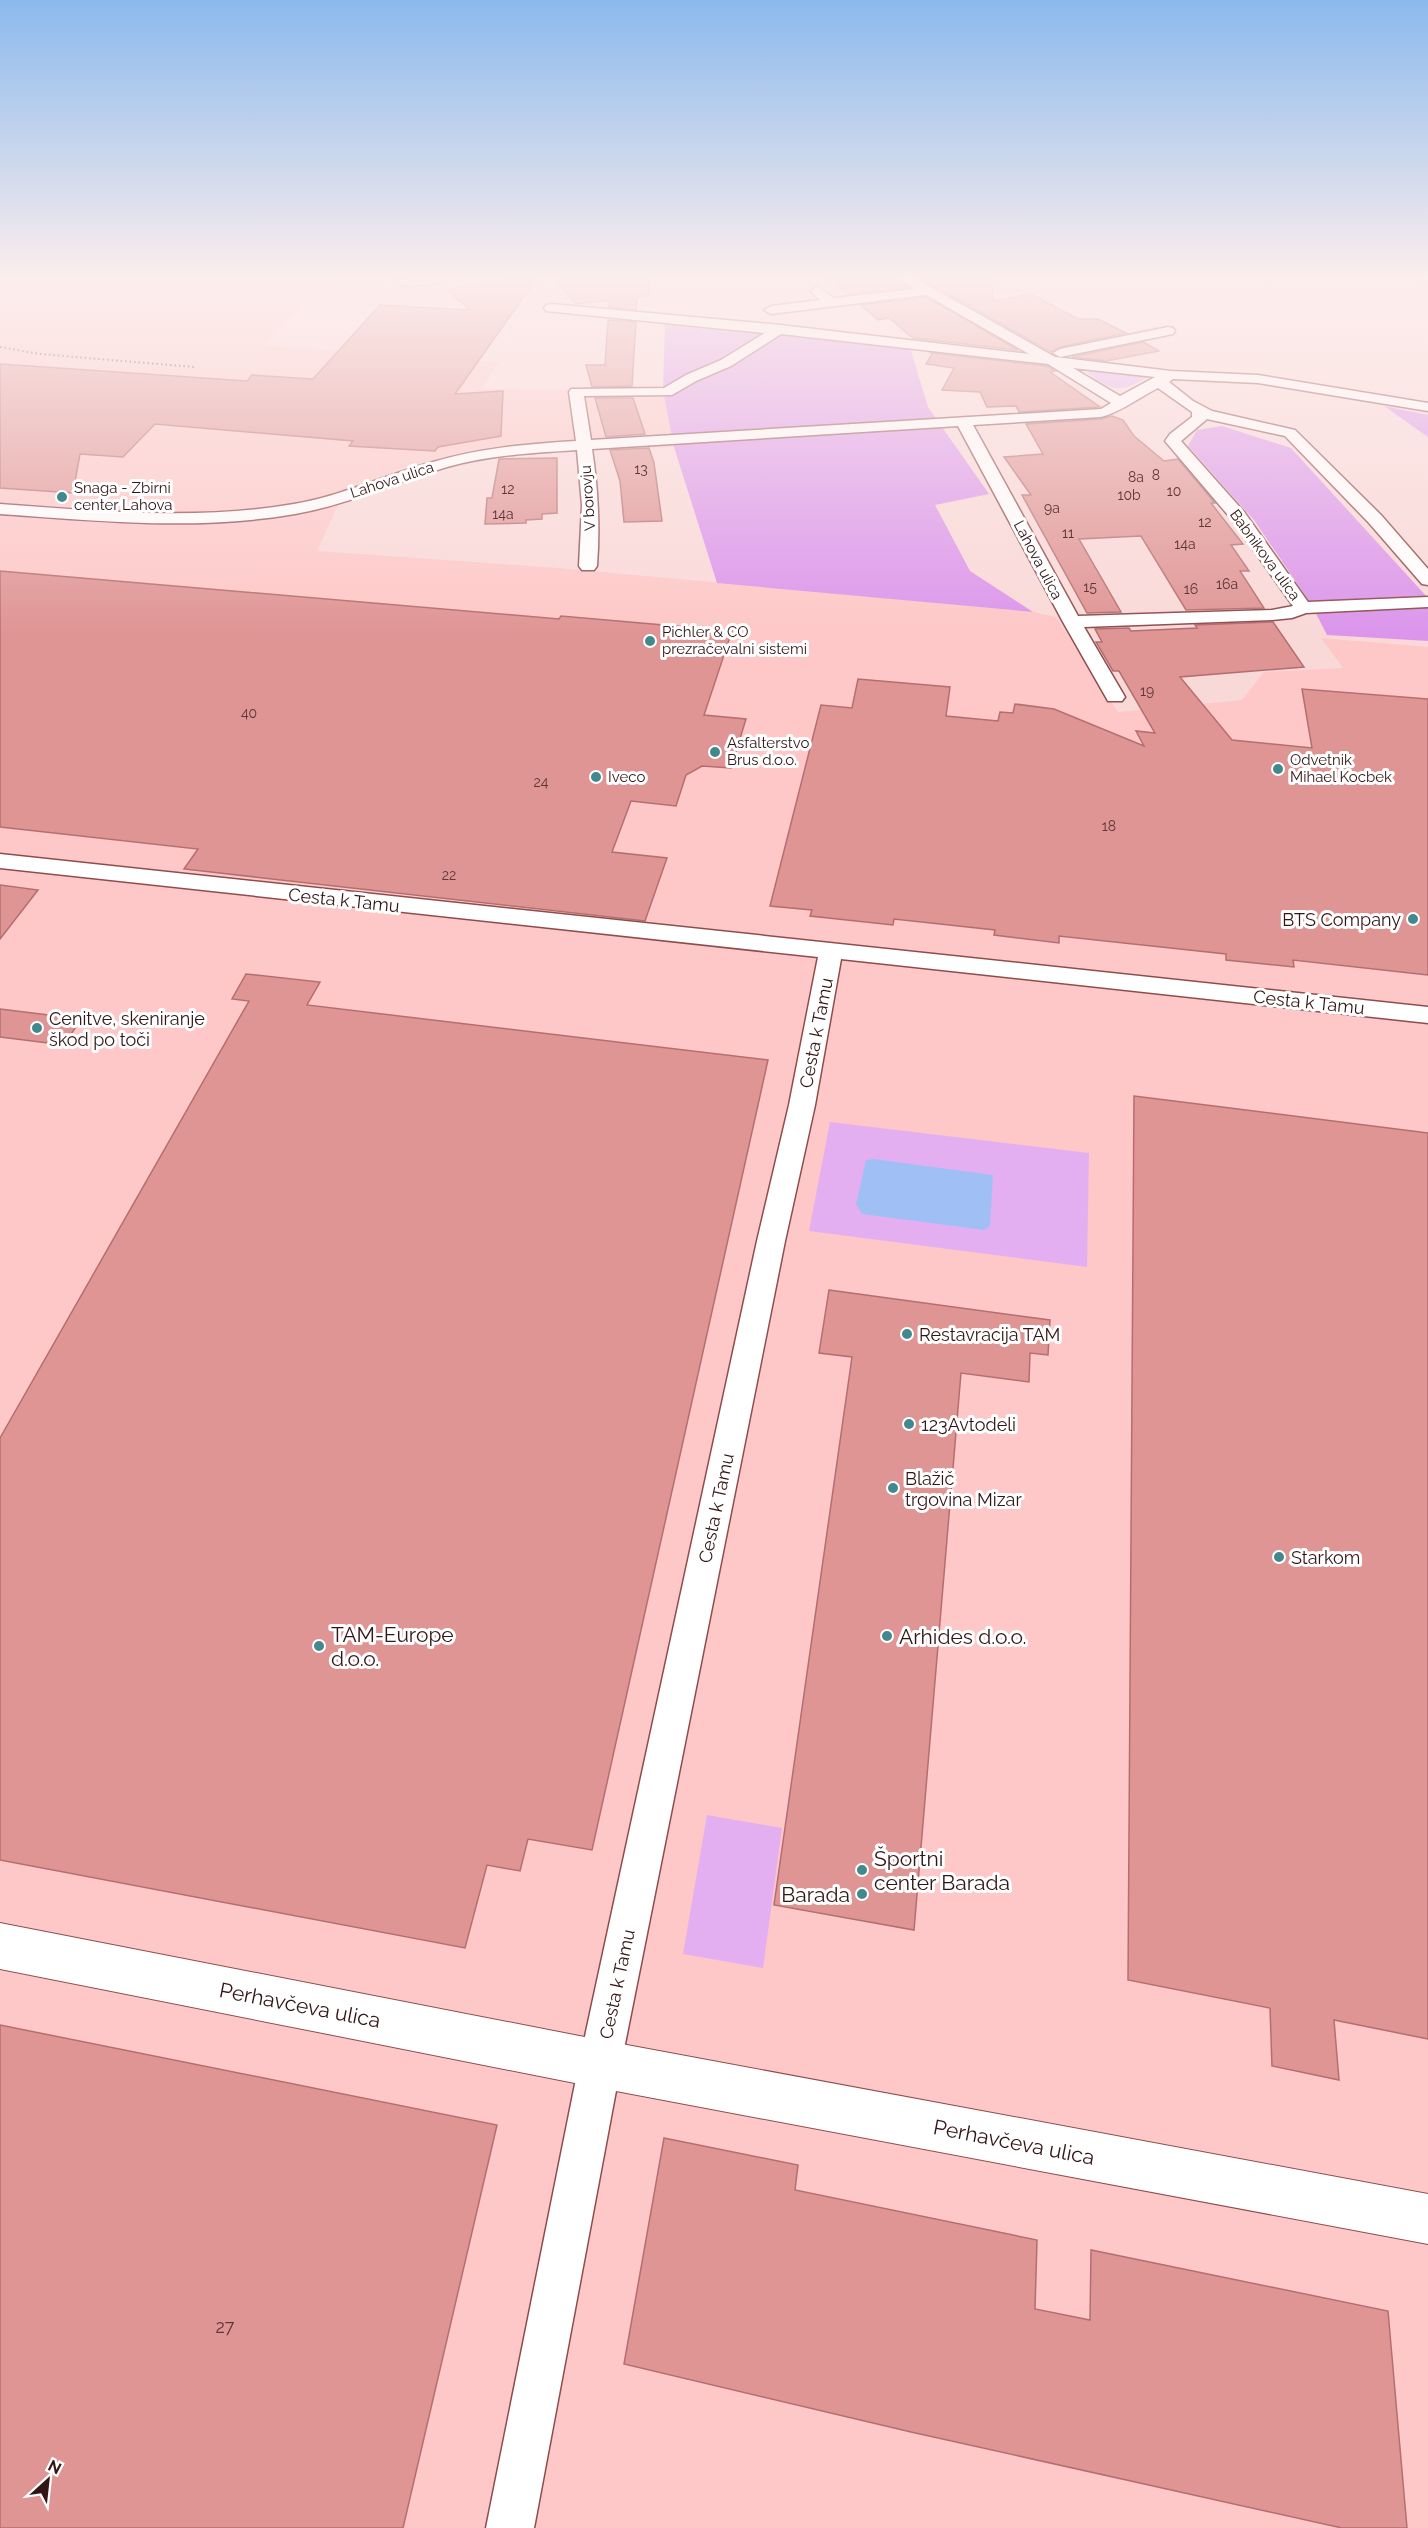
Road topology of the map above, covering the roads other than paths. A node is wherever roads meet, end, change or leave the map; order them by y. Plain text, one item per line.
1 (577, 396) edge
2 (1110, 396) edge
3 (1132, 396) edge
4 (1179, 396) edge
5 (1361, 396) edge
6 (1120, 402) junction
7 (1428, 407) edge
8 (1199, 410) junction
9 (963, 421) junction
10 (584, 444) junction
11 (0, 509) edge
12 (588, 566) dead end
13 (1428, 580) edge
14 (1428, 602) edge
15 (1303, 608) junction
16 (1072, 622) junction
17 (1115, 697) dead end
18 (0, 861) edge
19 (831, 952) junction
20 (1428, 1015) edge
21 (0, 1946) edge
22 (600, 2064) junction
23 (1428, 2219) edge
24 (510, 2528) edge

1 - 10 street, V borovju
2 - 6 street
3 - 6 street, Lahova ulica
4 - 8 street
5 - 7 street
6 - 9 street, Lahova ulica
8 - 13 street
8 - 15 street, Babnikova ulica
9 - 10 street, Lahova ulica
9 - 16 street, Lahova ulica
10 - 11 street, Lahova ulica
10 - 12 street, V borovju
14 - 15 street
15 - 16 street, Babnikova ulica
16 - 17 street, Lahova ulica
18 - 19 street, Cesta k Tamu
19 - 20 street, Cesta k Tamu
19 - 22 street, Cesta k Tamu
21 - 22 street, Perhavčeva ulica
22 - 23 street, Perhavčeva ulica
22 - 24 street

